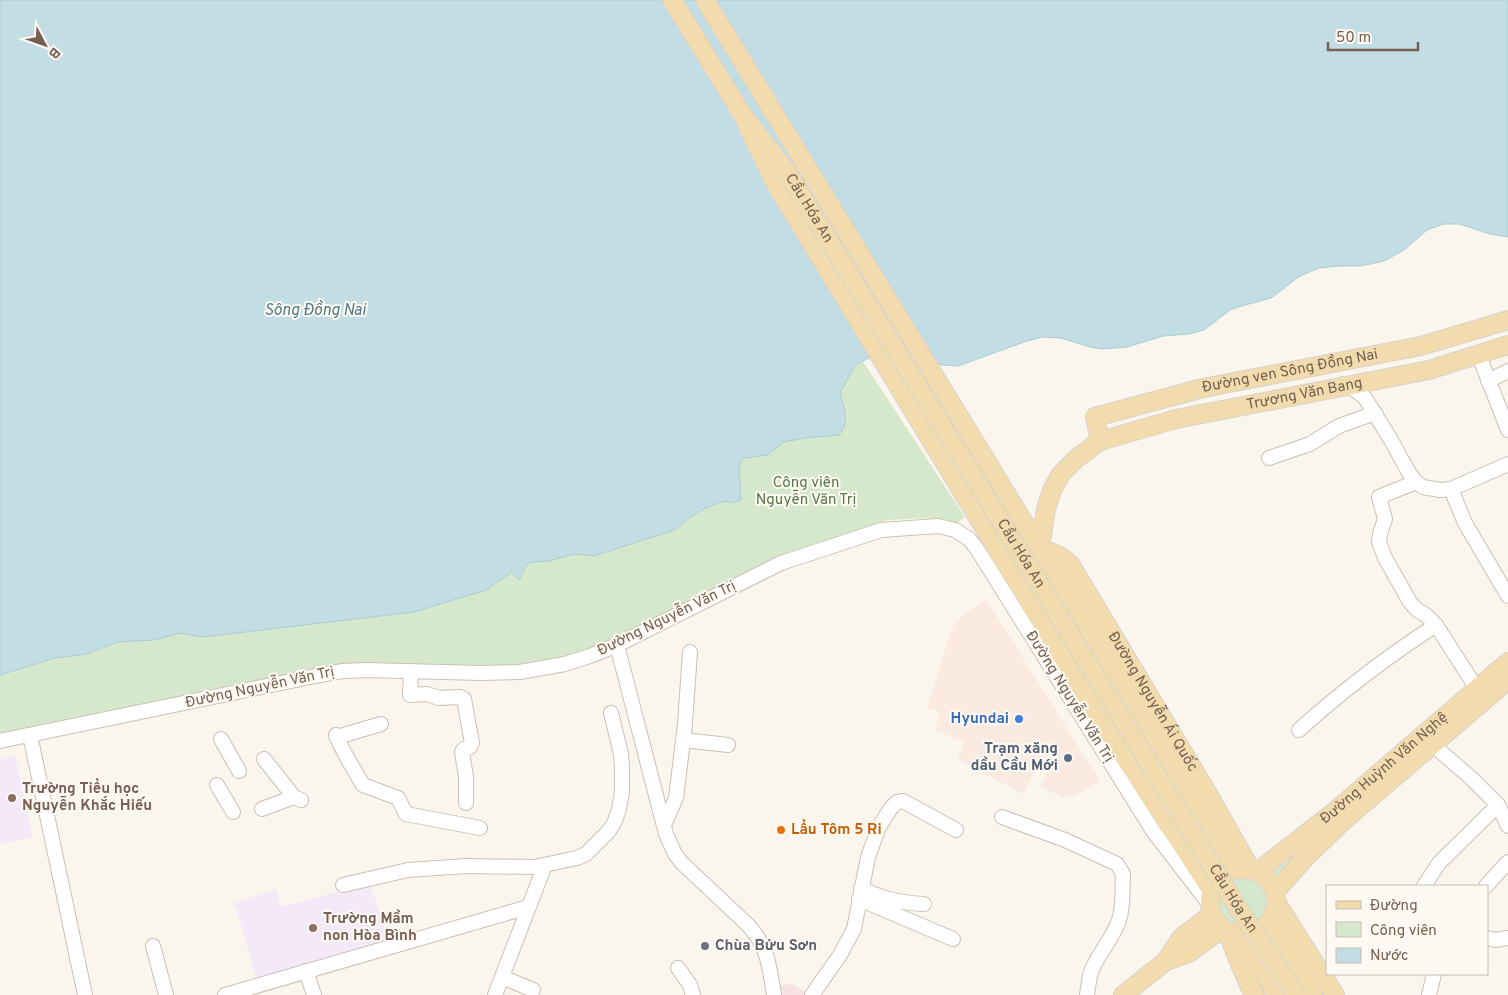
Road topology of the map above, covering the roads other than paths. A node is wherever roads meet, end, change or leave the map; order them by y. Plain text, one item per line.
1 (672, 0) edge
2 (705, 0) edge
3 (742, 114) junction
4 (1508, 320) edge
5 (1508, 345) edge
6 (1424, 371) junction
7 (1508, 371) edge
8 (1488, 381) junction
9 (1349, 386) junction
10 (1276, 394) dead end
11 (1375, 413) junction
12 (1508, 430) edge
13 (1100, 441) junction
14 (1268, 458) dead end
15 (1508, 464) edge
16 (1416, 482) junction
17 (1451, 490) junction
18 (1039, 545) junction
19 (1508, 596) edge
20 (1436, 625) junction
21 (617, 644) junction
22 (690, 652) dead end
23 (1508, 662) edge
24 (411, 671) junction
25 (1508, 680) edge
26 (1477, 689) junction
27 (611, 712) dead end
28 (381, 724) dead end
29 (1299, 730) dead end
30 (30, 735) junction
31 (221, 739) dead end
32 (684, 740) junction
33 (0, 742) edge
34 (1432, 744) junction
35 (728, 745) dead end
36 (264, 759) dead end
37 (239, 771) dead end
38 (217, 785) dead end
39 (1184, 785) junction
40 (466, 803) dead end
41 (1155, 804) junction
42 (1498, 805) junction
43 (262, 809) dead end
44 (233, 812) dead end
45 (1002, 817) dead end
46 (664, 825) junction
47 (1508, 826) edge
48 (480, 828) dead end
49 (956, 830) dead end
50 (1181, 844) junction
51 (1162, 845) junction
52 (1508, 862) edge
53 (545, 865) junction
54 (1248, 871) junction
55 (343, 885) dead end
56 (1425, 885) edge
57 (1487, 885) edge
58 (860, 894) junction
59 (1275, 898) junction
60 (924, 904) dead end
61 (528, 907) junction
62 (1221, 918) junction
63 (1270, 921) junction
64 (953, 938) dead end
65 (1488, 938) edge
66 (1508, 938) edge
67 (153, 946) dead end
68 (678, 968) dead end
69 (306, 971) junction
70 (1434, 975) edge
71 (502, 978) junction
72 (533, 990) dead end
73 (85, 995) edge
74 (166, 995) edge
75 (225, 995) edge
76 (314, 995) edge
77 (495, 995) edge
78 (694, 995) edge
79 (774, 995) edge
80 (812, 995) edge
81 (1087, 995) edge
82 (1123, 995) edge
83 (1254, 995) edge
84 (1276, 995) edge
85 (1296, 995) edge
86 (1313, 995) edge
87 (1335, 995) edge
88 (1428, 995) edge

1 - 3 main road, Cầu Hóa An
2 - 18 main road, Cầu Hóa An
3 - 41 main road, Cầu Hóa An
3 - 85 main road, Cầu Hóa An, bridge
4 - 13 main road, Đường ven Sông Đồng Nai
5 - 6 main road, Trương Văn Bang
6 - 8 street
6 - 9 main road, Trương Văn Bang
7 - 8 street
8 - 12 street
9 - 10 street
9 - 11 street
9 - 13 main road, Trương Văn Bang
11 - 14 street
11 - 16 street
13 - 18 main road
15 - 17 street
16 - 17 street
16 - 20 street
17 - 19 street
18 - 39 main road, Đường Nguyễn Ái Quốc
18 - 54 main road, Đường Nguyễn Ái Quốc
20 - 26 street
20 - 29 street
21 - 24 street, Đường Nguyễn Văn Trị
21 - 46 street
21 - 51 street, Đường Nguyễn Văn Trị
22 - 32 street
23 - 26 main road, Đường Huỳnh Văn Nghệ
24 - 30 street, Đường Nguyễn Văn Trị
24 - 40 street
25 - 34 main road, Đường Huỳnh Văn Nghệ
26 - 54 main road, Đường Huỳnh Văn Nghệ
27 - 53 street
28 - 48 street
30 - 33 street, Đường Nguyễn Văn Trị
30 - 73 street
31 - 37 street
32 - 35 street
32 - 46 street
34 - 42 street
34 - 59 main road, Đường Huỳnh Văn Nghệ
36 - 43 street
38 - 44 street
39 - 41 main road
39 - 54 main road, Đường Nguyễn Ái Quốc
41 - 50 main road
42 - 47 street
42 - 56 street
45 - 81 street
46 - 79 street
49 - 58 street
50 - 51 street
50 - 62 main road
51 - 62 street, Đường Nguyễn Văn Trị
52 - 57 street
53 - 55 street
53 - 61 street
54 - 59 main road
54 - 62 main road
58 - 60 street
58 - 64 street
58 - 80 street
59 - 63 main road
59 - 87 main road
61 - 69 street
61 - 71 street
62 - 63 main road
62 - 82 main road
62 - 83 main road
62 - 84 main road
63 - 86 main road
65 - 66 street
67 - 74 street
68 - 78 street
69 - 75 street
69 - 76 street
70 - 88 street
71 - 72 street
71 - 77 street

